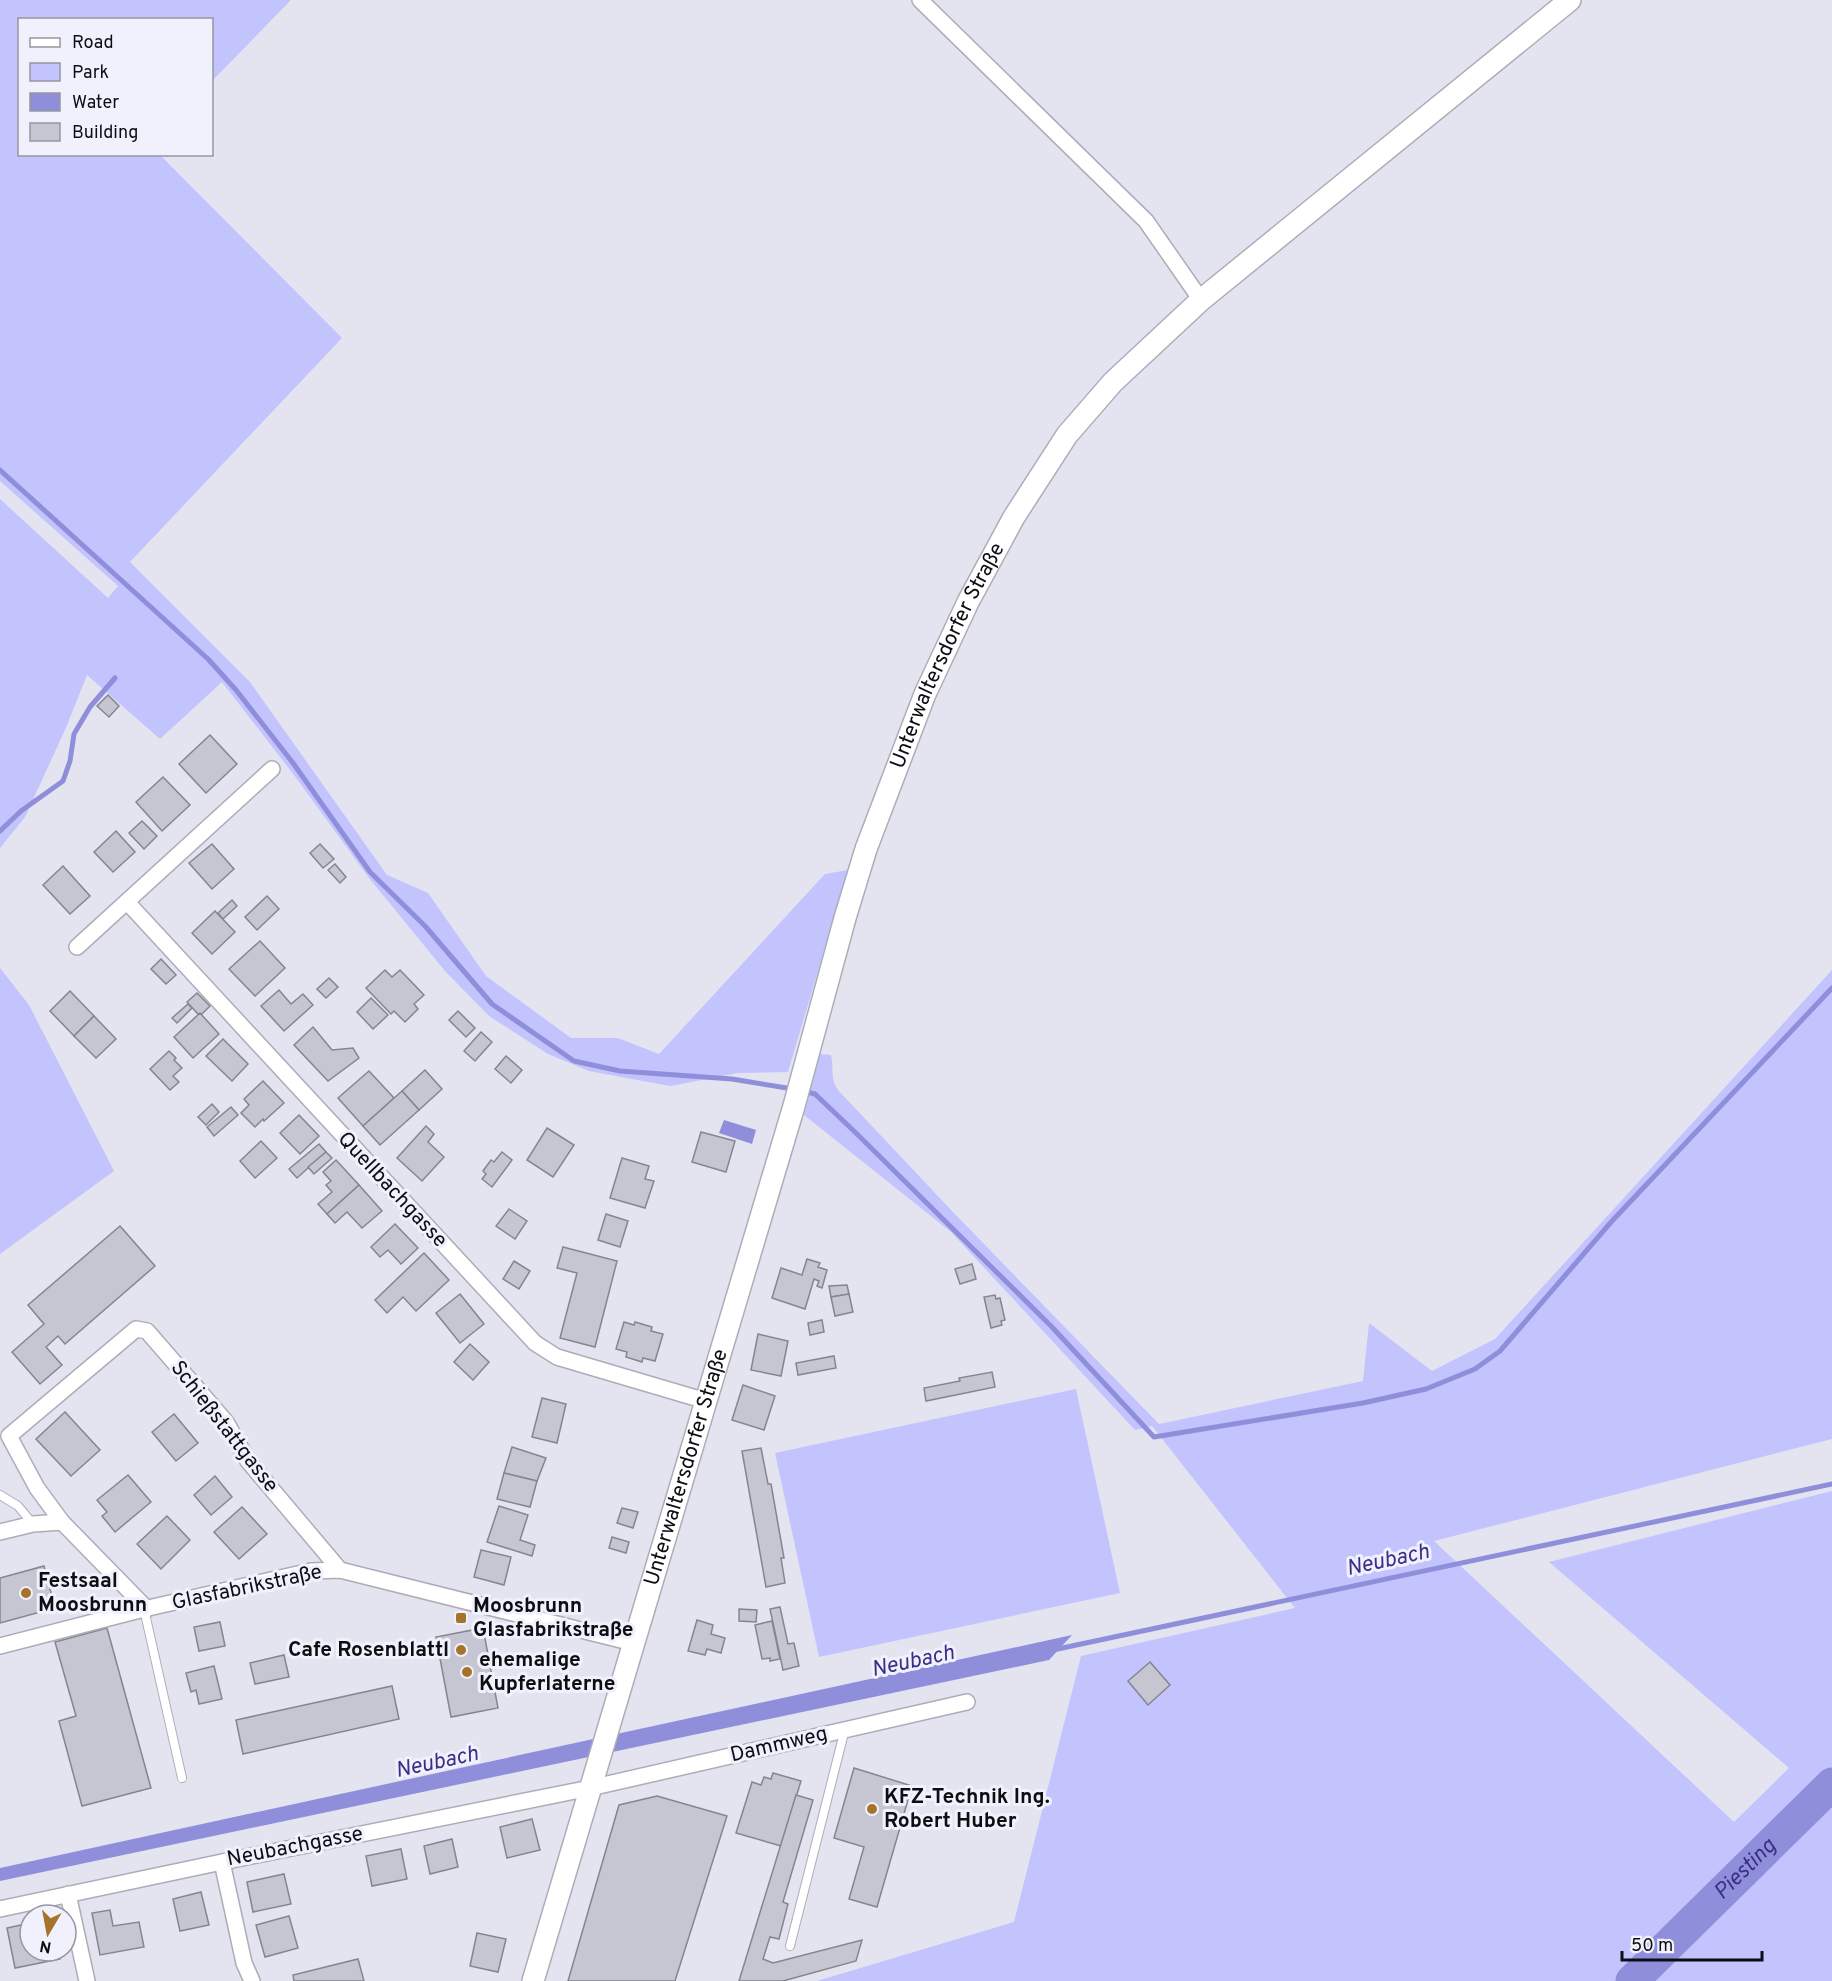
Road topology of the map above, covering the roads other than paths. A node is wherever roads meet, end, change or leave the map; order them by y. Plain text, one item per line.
1 (920, 0) edge
2 (1570, 0) edge
3 (1201, 300) junction
4 (272, 769) dead end
5 (127, 902) junction
6 (77, 947) dead end
7 (706, 1401) junction
8 (0, 1495) edge
9 (62, 1522) junction
10 (33, 1524) junction
11 (0, 1532) edge
12 (340, 1570) junction
13 (146, 1609) junction
14 (633, 1643) junction
15 (0, 1646) edge
16 (967, 1702) dead end
17 (845, 1729) junction
18 (182, 1778) dead end
19 (590, 1788) junction
20 (222, 1862) junction
21 (68, 1894) junction
22 (0, 1909) edge
23 (790, 1946) dead end
24 (87, 1981) edge
25 (252, 1981) edge
26 (533, 1981) edge

1 - 3 street
2 - 3 main road, Unterwaltersdorfer Straße
3 - 7 main road, Unterwaltersdorfer Straße
4 - 5 street
5 - 6 street
5 - 7 street, Quellbachgasse
7 - 14 main road, Unterwaltersdorfer Straße
8 - 10 lane
9 - 10 street
9 - 12 street, Schießstattgasse
9 - 13 street
10 - 11 street
12 - 13 street, Glasfabrikstraße
12 - 14 street, Glasfabrikstraße
13 - 15 street, Glasfabrikstraße
13 - 18 lane
14 - 19 main road, Unterwaltersdorfer Straße
16 - 17 street, Dammweg
17 - 19 street, Dammweg
17 - 23 lane
19 - 20 street, Neubachgasse
19 - 26 main road, Unterwaltersdorfer Straße
20 - 21 street, Neubachgasse
20 - 25 street
21 - 22 street, Neubachgasse
21 - 24 street

